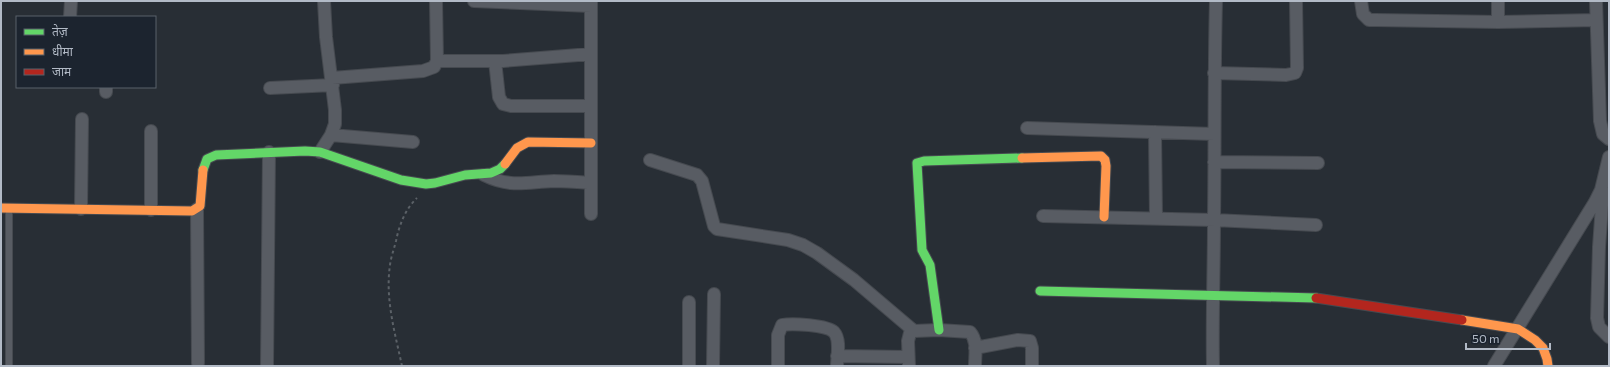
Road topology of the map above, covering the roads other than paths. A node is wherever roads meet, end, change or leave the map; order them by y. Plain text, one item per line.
1 (71, 1) edge
2 (324, 1) edge
3 (436, 1) edge
4 (474, 1) edge
5 (1216, 1) edge
6 (1296, 1) edge
7 (1361, 1) edge
8 (1498, 1) edge
9 (1596, 1) edge
10 (546, 3) edge
11 (591, 4) edge
12 (70, 16) edge
13 (1596, 20) junction
14 (1498, 22) junction
15 (591, 54) junction
16 (436, 61) junction
17 (495, 62) junction
18 (1214, 73) junction
19 (333, 81) junction
20 (270, 88) dead end
21 (591, 106) junction
22 (82, 119) dead end
23 (1027, 128) dead end
24 (151, 131) dead end
25 (1155, 132) junction
26 (1214, 134) junction
27 (331, 135) junction
28 (1609, 139) edge
29 (413, 142) dead end
30 (591, 143) junction
31 (269, 152) junction
32 (320, 152) junction
33 (1609, 157) edge
34 (650, 160) dead end
35 (1214, 162) junction
36 (1318, 163) dead end
37 (484, 175) junction
38 (1604, 180) junction
39 (591, 183) junction
40 (5, 208) edge
41 (81, 209) junction
42 (197, 209) junction
43 (151, 210) junction
44 (591, 214) dead end
45 (1043, 216) dead end
46 (1104, 217) junction
47 (1156, 218) junction
48 (1214, 220) junction
49 (1316, 225) dead end
50 (1604, 250) edge
51 (1040, 291) dead end
52 (714, 294) dead end
53 (1212, 296) junction
54 (689, 302) dead end
55 (1518, 329) junction
56 (914, 330) junction
57 (939, 330) junction
58 (1609, 337) edge
59 (976, 348) junction
60 (837, 361) edge
61 (908, 361) edge
62 (198, 363) dead end
63 (9, 366) edge
64 (267, 366) edge
65 (689, 366) edge
66 (713, 366) edge
67 (778, 366) edge
68 (975, 366) edge
69 (1032, 366) edge
70 (1213, 366) edge
71 (1494, 366) edge
72 (1548, 366) edge

1 - 12 street
2 - 19 street
3 - 16 street
4 - 10 street
5 - 18 street
6 - 18 street
7 - 14 street
8 - 14 street
9 - 13 street
10 - 11 street
11 - 15 street
13 - 14 street
13 - 28 street
15 - 17 street
15 - 21 street
16 - 17 street
16 - 19 street
17 - 21 street
18 - 26 street
19 - 20 street
19 - 27 street
21 - 30 street
22 - 41 street
23 - 25 street
24 - 43 street
25 - 26 street
25 - 47 street
26 - 35 street
27 - 29 street
27 - 32 street
30 - 37 street
30 - 39 street
31 - 32 street
31 - 42 street
31 - 64 street
32 - 37 street
33 - 38 street
34 - 56 street
35 - 36 street
35 - 48 street
37 - 39 street
38 - 50 street
38 - 55 street
39 - 44 street
40 - 41 street
40 - 63 lane
41 - 43 street
42 - 43 street
42 - 62 street
45 - 46 street
46 - 47 street
46 - 57 street
47 - 48 street
48 - 49 street
48 - 53 street
50 - 58 street
51 - 53 street
52 - 66 street
53 - 55 street
53 - 70 street
54 - 65 street
55 - 71 street
55 - 72 street
56 - 57 street
56 - 61 street
57 - 59 street
59 - 68 street
59 - 69 street
60 - 61 street
60 - 67 street

